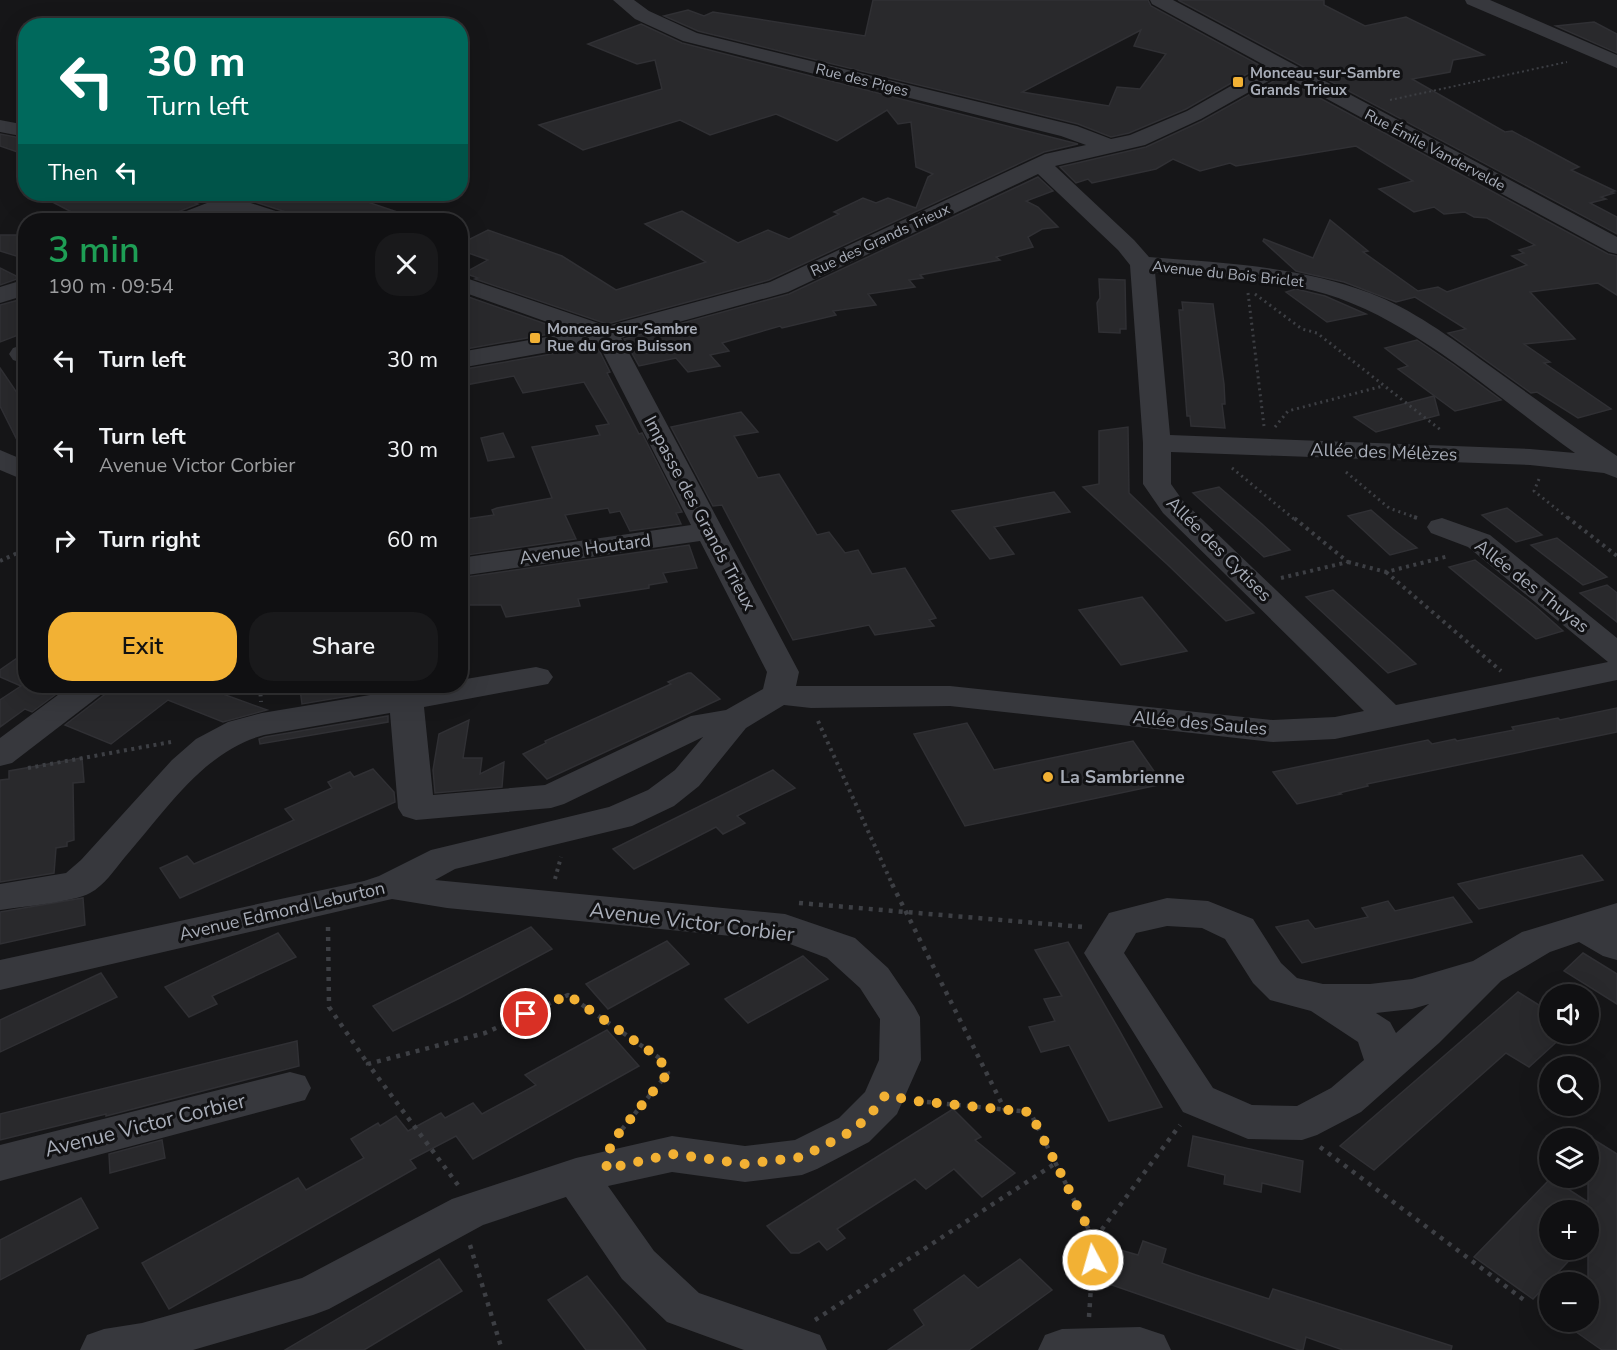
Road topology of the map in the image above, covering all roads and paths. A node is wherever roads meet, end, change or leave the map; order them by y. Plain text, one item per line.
1 (622, 0) edge
2 (1159, 0) edge
3 (1474, 0) edge
4 (1611, 56) edge
5 (1280, 66) junction
6 (1356, 107) junction
7 (0, 126) edge
8 (18, 129) edge
9 (1109, 146) junction
10 (1041, 165) junction
11 (225, 201) edge
12 (228, 202) junction
13 (201, 213) edge
14 (260, 213) edge
15 (1617, 247) edge
16 (1142, 264) junction
17 (468, 286) edge
18 (18, 289) edge
19 (0, 296) edge
20 (606, 334) junction
21 (468, 359) edge
22 (1383, 386) junction
23 (1266, 442) junction
24 (1157, 443) junction
25 (1204, 445) junction
26 (1318, 449) junction
27 (18, 452) edge
28 (1473, 455) junction
29 (0, 458) edge
30 (1546, 459) junction
31 (1614, 467) edge
32 (18, 468) edge
33 (1442, 527) joint
34 (710, 531) junction
35 (1486, 546) junction
36 (18, 553) edge
37 (1617, 556) edge
38 (0, 561) edge
39 (1348, 562) junction
40 (468, 566) edge
41 (1386, 572) junction
42 (1254, 585) junction
43 (1617, 654) edge
44 (1617, 670) edge
45 (536, 677) dead end
46 (468, 689) edge
47 (1524, 690) junction
48 (84, 693) edge
49 (441, 693) edge
50 (794, 696) junction
51 (406, 699) junction
52 (1389, 717) junction
53 (734, 720) junction
54 (183, 740) dead end
55 (11, 762) edge
56 (392, 886) junction
57 (0, 897) edge
58 (328, 902) junction
59 (905, 912) junction
60 (1599, 921) edge
61 (1119, 930) junction
62 (1617, 946) edge
63 (1487, 971) junction
64 (0, 975) edge
65 (1323, 999) junction
66 (368, 1064) junction
67 (1386, 1064) junction
68 (290, 1088) dead end
69 (885, 1095) junction
70 (1198, 1100) junction
71 (1005, 1110) junction
72 (1288, 1123) junction
73 (0, 1163) edge
74 (1056, 1164) junction
75 (591, 1172) junction
76 (469, 1213) junction
77 (1094, 1240) junction
78 (1528, 1304) dead end
79 (792, 1346) edge
80 (104, 1350) edge
81 (502, 1350) edge
82 (1105, 1350) edge

1 - 9 street, Rue des Piges
2 - 5 street, Rue Émile Vandervelde
3 - 4 street
4 - 6 path
5 - 6 street, Rue Émile Vandervelde
5 - 9 street, Rue des Grands Trieux
6 - 15 street, Rue Émile Vandervelde
7 - 8 street
9 - 10 street, Rue des Grands Trieux
10 - 16 street, Avenue du Bois Briclet
10 - 20 street, Rue des Grands Trieux
11 - 12 street
12 - 13 street
12 - 14 street
16 - 24 street, Allée des Cytises
16 - 31 street, Avenue du Bois Briclet
17 - 20 street
18 - 19 street
20 - 21 street, Rue des Grands Trieux
20 - 34 street, Impasse des Grands Trieux
22 - 23 path
22 - 23 path
22 - 28 path
23 - 25 street, Allée des Mélèzes
23 - 26 street, Allée des Mélèzes
24 - 25 street, Allée des Mélèzes
24 - 42 street, Allée des Cytises
25 - 39 path
26 - 28 street, Allée des Mélèzes
26 - 33 path
27 - 29 street
28 - 30 street, Allée des Mélèzes
29 - 32 street
30 - 31 street, Allée des Mélèzes
30 - 37 path
33 - 35 street, Allée des Thuyas
34 - 40 street, Avenue Houtard
34 - 50 street, Impasse des Grands Trieux
35 - 41 path
35 - 43 street, Allée des Thuyas
36 - 38 path
39 - 41 path
39 - 42 path
41 - 47 path
42 - 52 street, Allée des Cytises
44 - 47 street, Allée des Saules
45 - 46 street
47 - 52 street, Allée des Saules
48 - 55 street
49 - 51 street
50 - 52 street, Allée des Saules
50 - 53 street, Avenue Edmond Leburton
50 - 59 path
51 - 53 street, Avenue Edmond Leburton
51 - 57 street
53 - 56 street, Avenue Edmond Leburton
54 - 55 path
56 - 58 street, Avenue Edmond Leburton
56 - 69 street, Avenue Victor Corbier
58 - 64 street, Avenue Edmond Leburton
58 - 66 path
59 - 61 path
59 - 71 path
60 - 62 street
60 - 63 street
61 - 65 street
61 - 70 street
63 - 65 street
63 - 67 street
65 - 67 street
66 - 75 path
66 - 76 path
67 - 72 street
68 - 73 street, Avenue Victor Corbier
69 - 71 path
69 - 75 street, Avenue Victor Corbier
70 - 72 street
70 - 77 path
71 - 74 path
72 - 78 path
74 - 77 path
74 - 79 path
75 - 76 street, Avenue Victor Corbier
75 - 79 street
76 - 80 street, Avenue Victor Corbier
76 - 81 path
77 - 82 path

